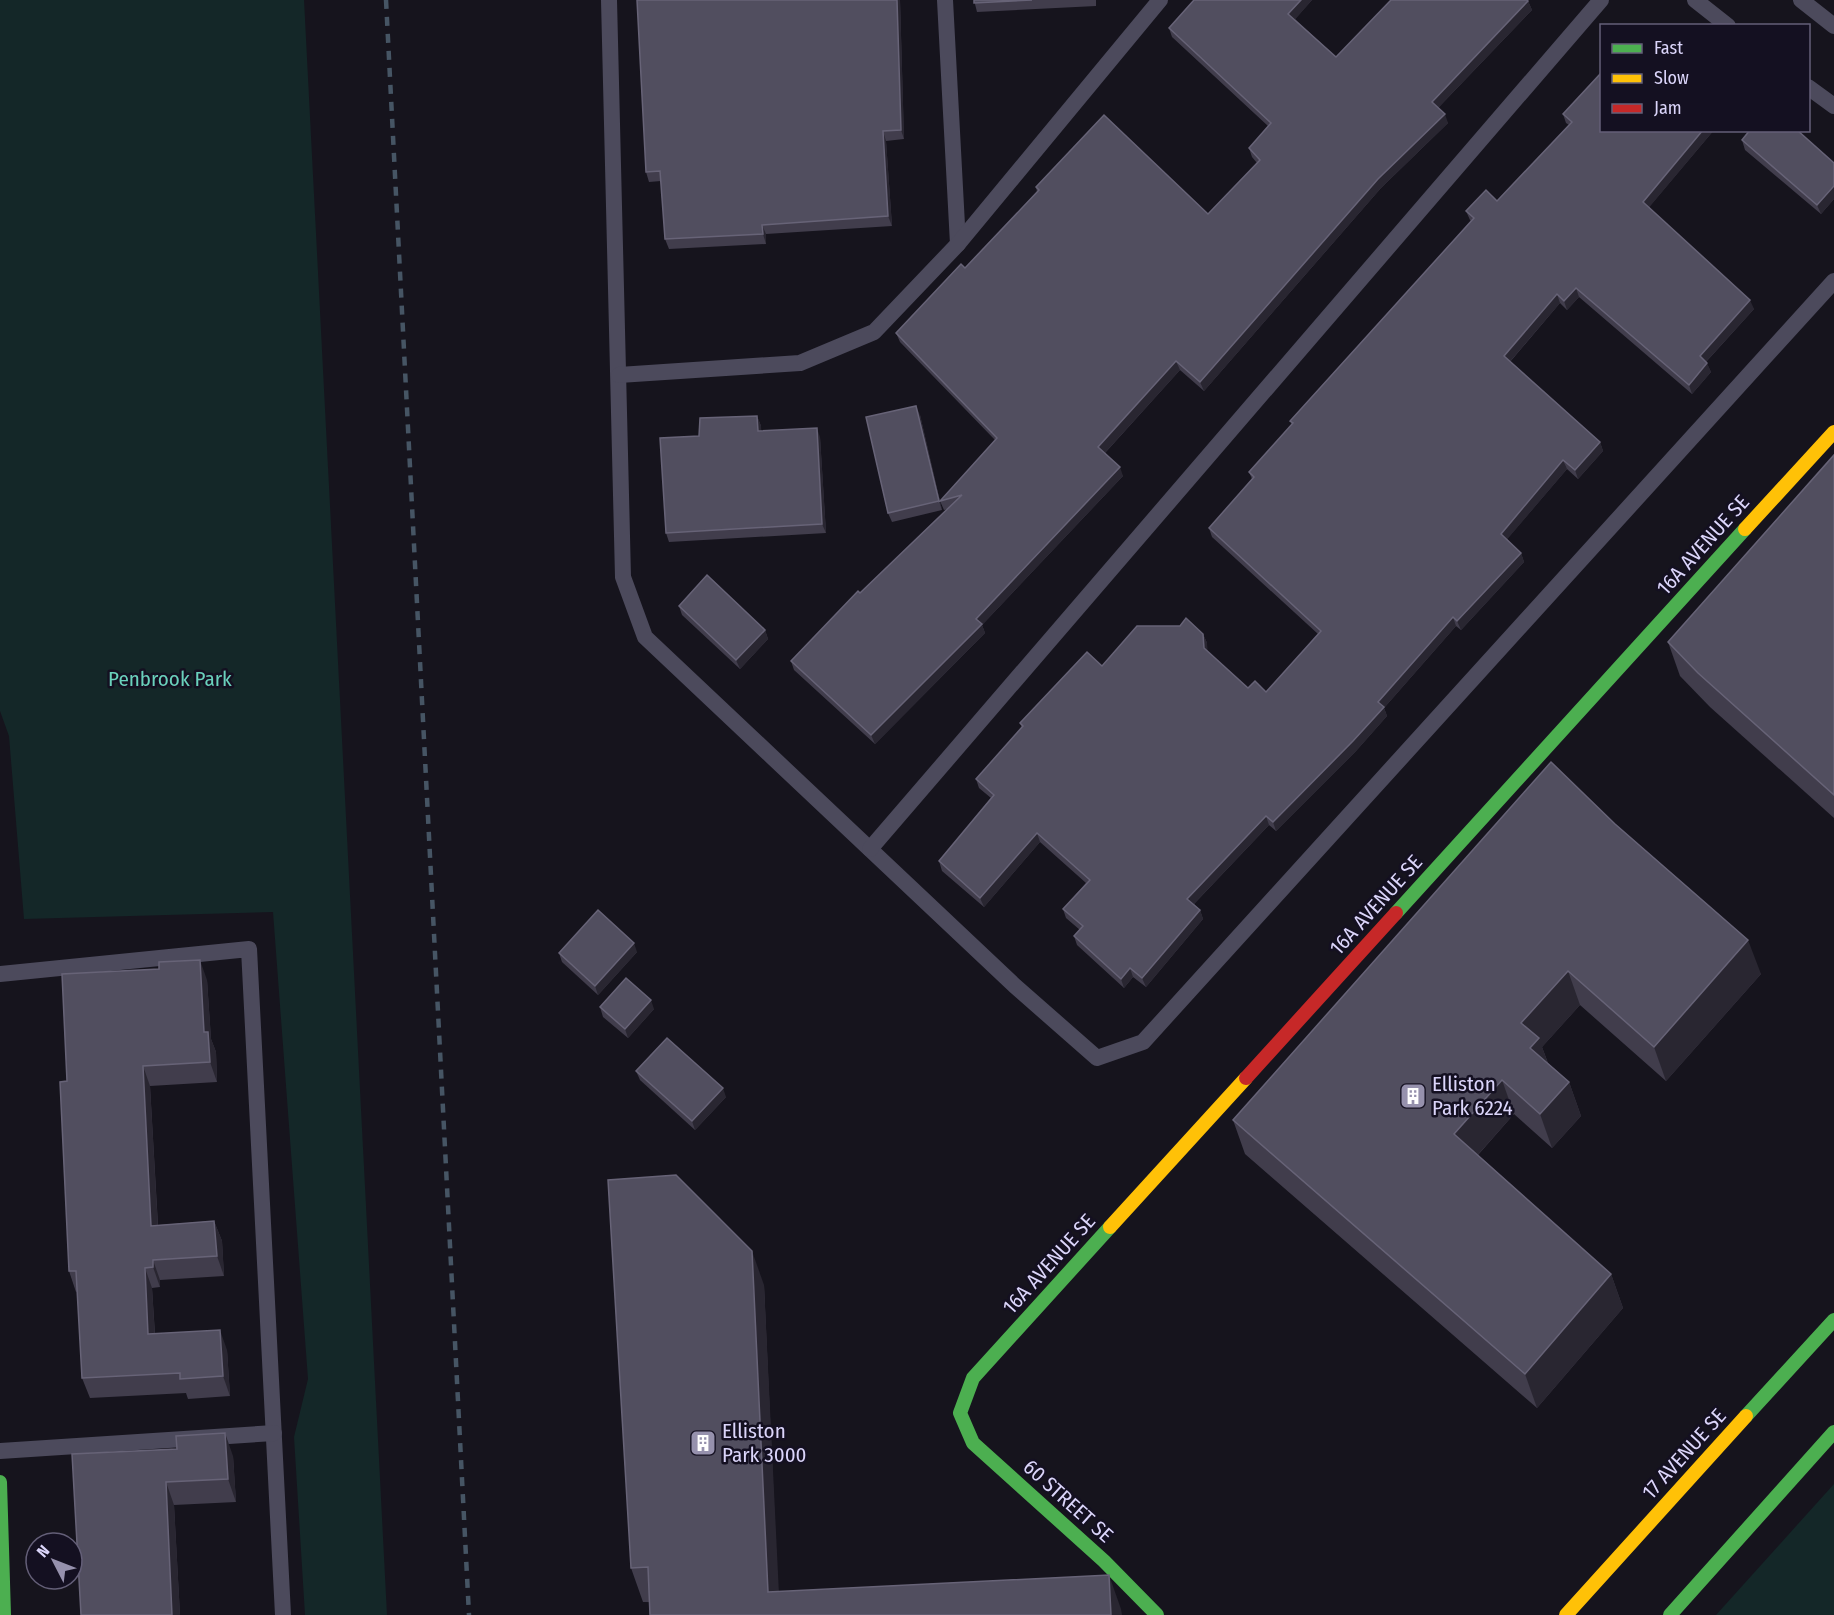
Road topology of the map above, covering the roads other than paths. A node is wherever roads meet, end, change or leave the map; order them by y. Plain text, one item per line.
1 (609, 0) edge
2 (945, 0) edge
3 (1160, 0) edge
4 (1600, 0) edge
5 (1695, 0) edge
6 (1801, 0) edge
7 (1725, 24) edge
8 (1834, 26) edge
9 (1810, 88) edge
10 (1834, 106) edge
11 (958, 244) junction
12 (1834, 281) edge
13 (619, 375) junction
14 (1834, 432) edge
15 (870, 849) junction
16 (0, 974) edge
17 (1834, 1320) edge
18 (960, 1413) joint
19 (1834, 1432) edge
20 (274, 1433) junction
21 (0, 1451) edge
22 (0, 1482) edge
23 (4, 1615) edge
24 (283, 1615) edge
25 (1157, 1615) edge
26 (1566, 1615) edge
27 (1670, 1615) edge

1 - 13 lane
2 - 11 lane
3 - 11 lane
4 - 15 lane
5 - 7 lane
6 - 8 lane
9 - 10 lane
11 - 13 lane
12 - 15 lane
13 - 15 lane
14 - 18 street, 16A AVENUE SE
16 - 20 lane
17 - 26 street, 17 AVENUE SE
18 - 25 street, 60 STREET SE
19 - 27 street
20 - 21 lane
20 - 24 lane
22 - 23 street

